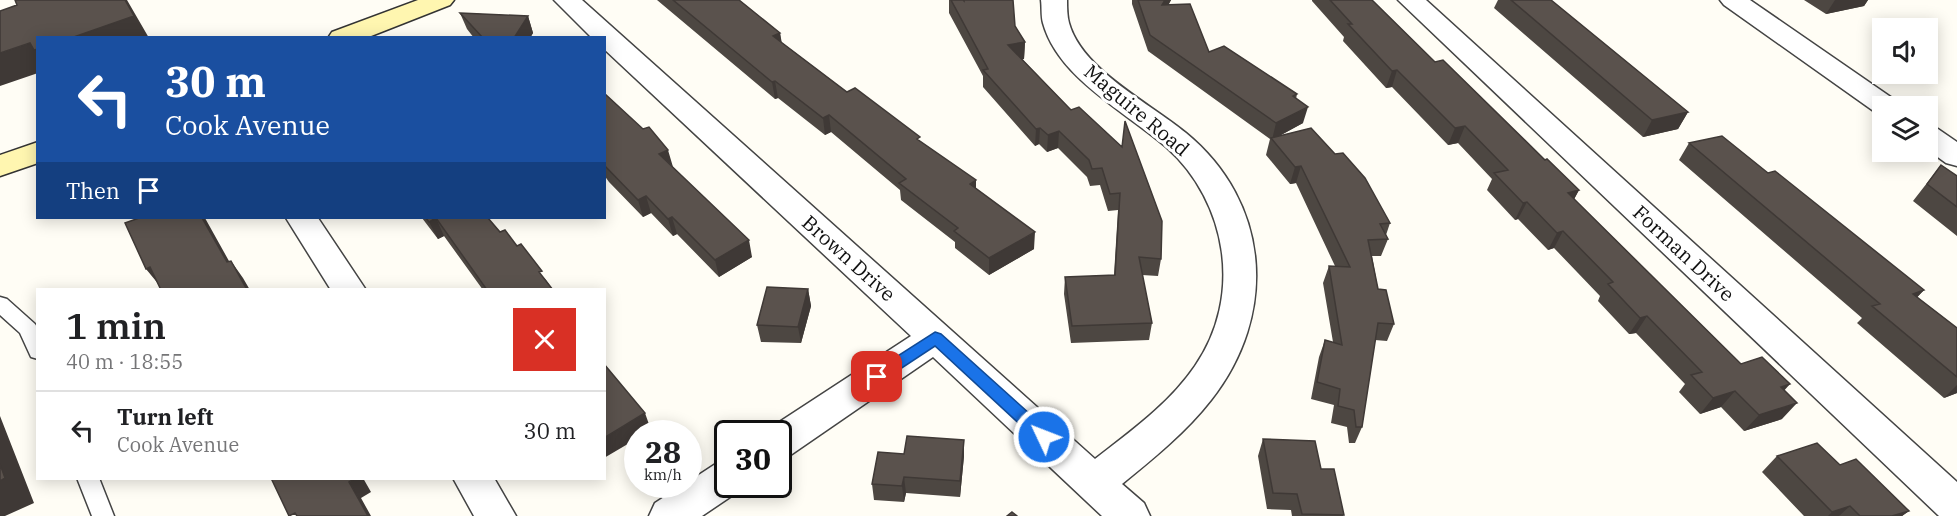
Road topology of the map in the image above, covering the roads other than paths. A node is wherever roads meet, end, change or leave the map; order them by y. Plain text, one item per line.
1 (441, 0) edge
2 (567, 0) edge
3 (1054, 0) edge
4 (1411, 0) edge
5 (1733, 0) edge
6 (346, 36) edge
7 (1872, 97) edge
8 (1938, 143) edge
9 (36, 153) edge
10 (1957, 156) edge
11 (0, 166) edge
12 (304, 219) edge
13 (348, 288) edge
14 (0, 304) edge
15 (935, 338) junction
16 (36, 347) edge
17 (792, 433) edge
18 (89, 480) edge
19 (473, 480) edge
20 (1095, 483) junction
21 (714, 486) edge
22 (1957, 507) edge
23 (103, 516) edge
24 (496, 516) edge
25 (669, 516) edge
26 (1130, 516) edge

1 - 6 street
2 - 15 street, Brown Drive
3 - 20 street, Maguire Road
4 - 22 street, Forman Drive
5 - 7 street
8 - 10 street
9 - 11 street
12 - 13 street
14 - 16 lane
15 - 17 street
15 - 20 street, Brown Drive
18 - 23 lane
19 - 24 street
20 - 26 street, Brown Drive
21 - 25 street

